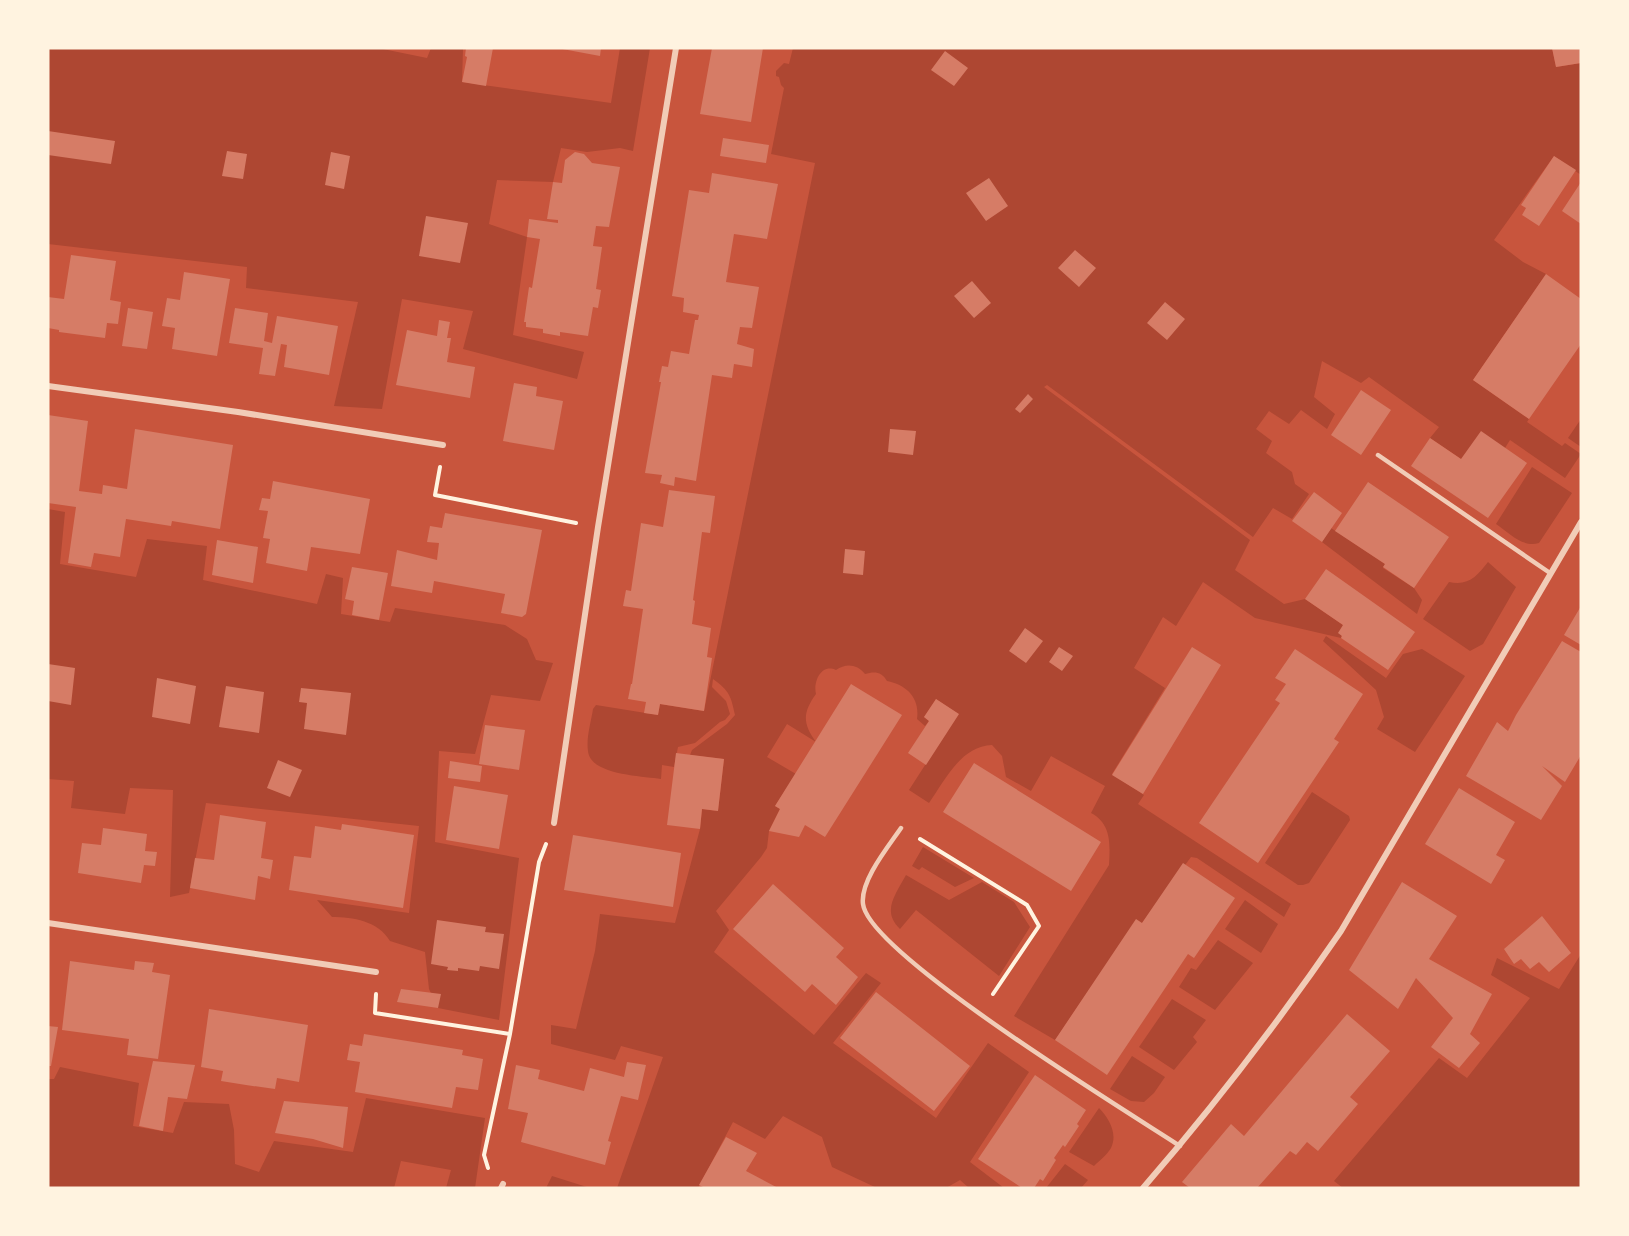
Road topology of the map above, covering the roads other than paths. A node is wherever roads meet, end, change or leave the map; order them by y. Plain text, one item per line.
1 (676, 48) edge
2 (48, 386) edge
3 (443, 445) road end
4 (1378, 455) dead end
5 (1581, 522) edge
6 (1550, 573) junction
7 (554, 823) road end
8 (901, 828) road end
9 (48, 922) edge
10 (376, 972) road end
11 (1180, 1146) junction
12 (1143, 1188) edge

1 - 7 street
2 - 3 street
4 - 6 lane
5 - 6 street
6 - 11 street
8 - 11 lane
9 - 10 street
11 - 12 street

